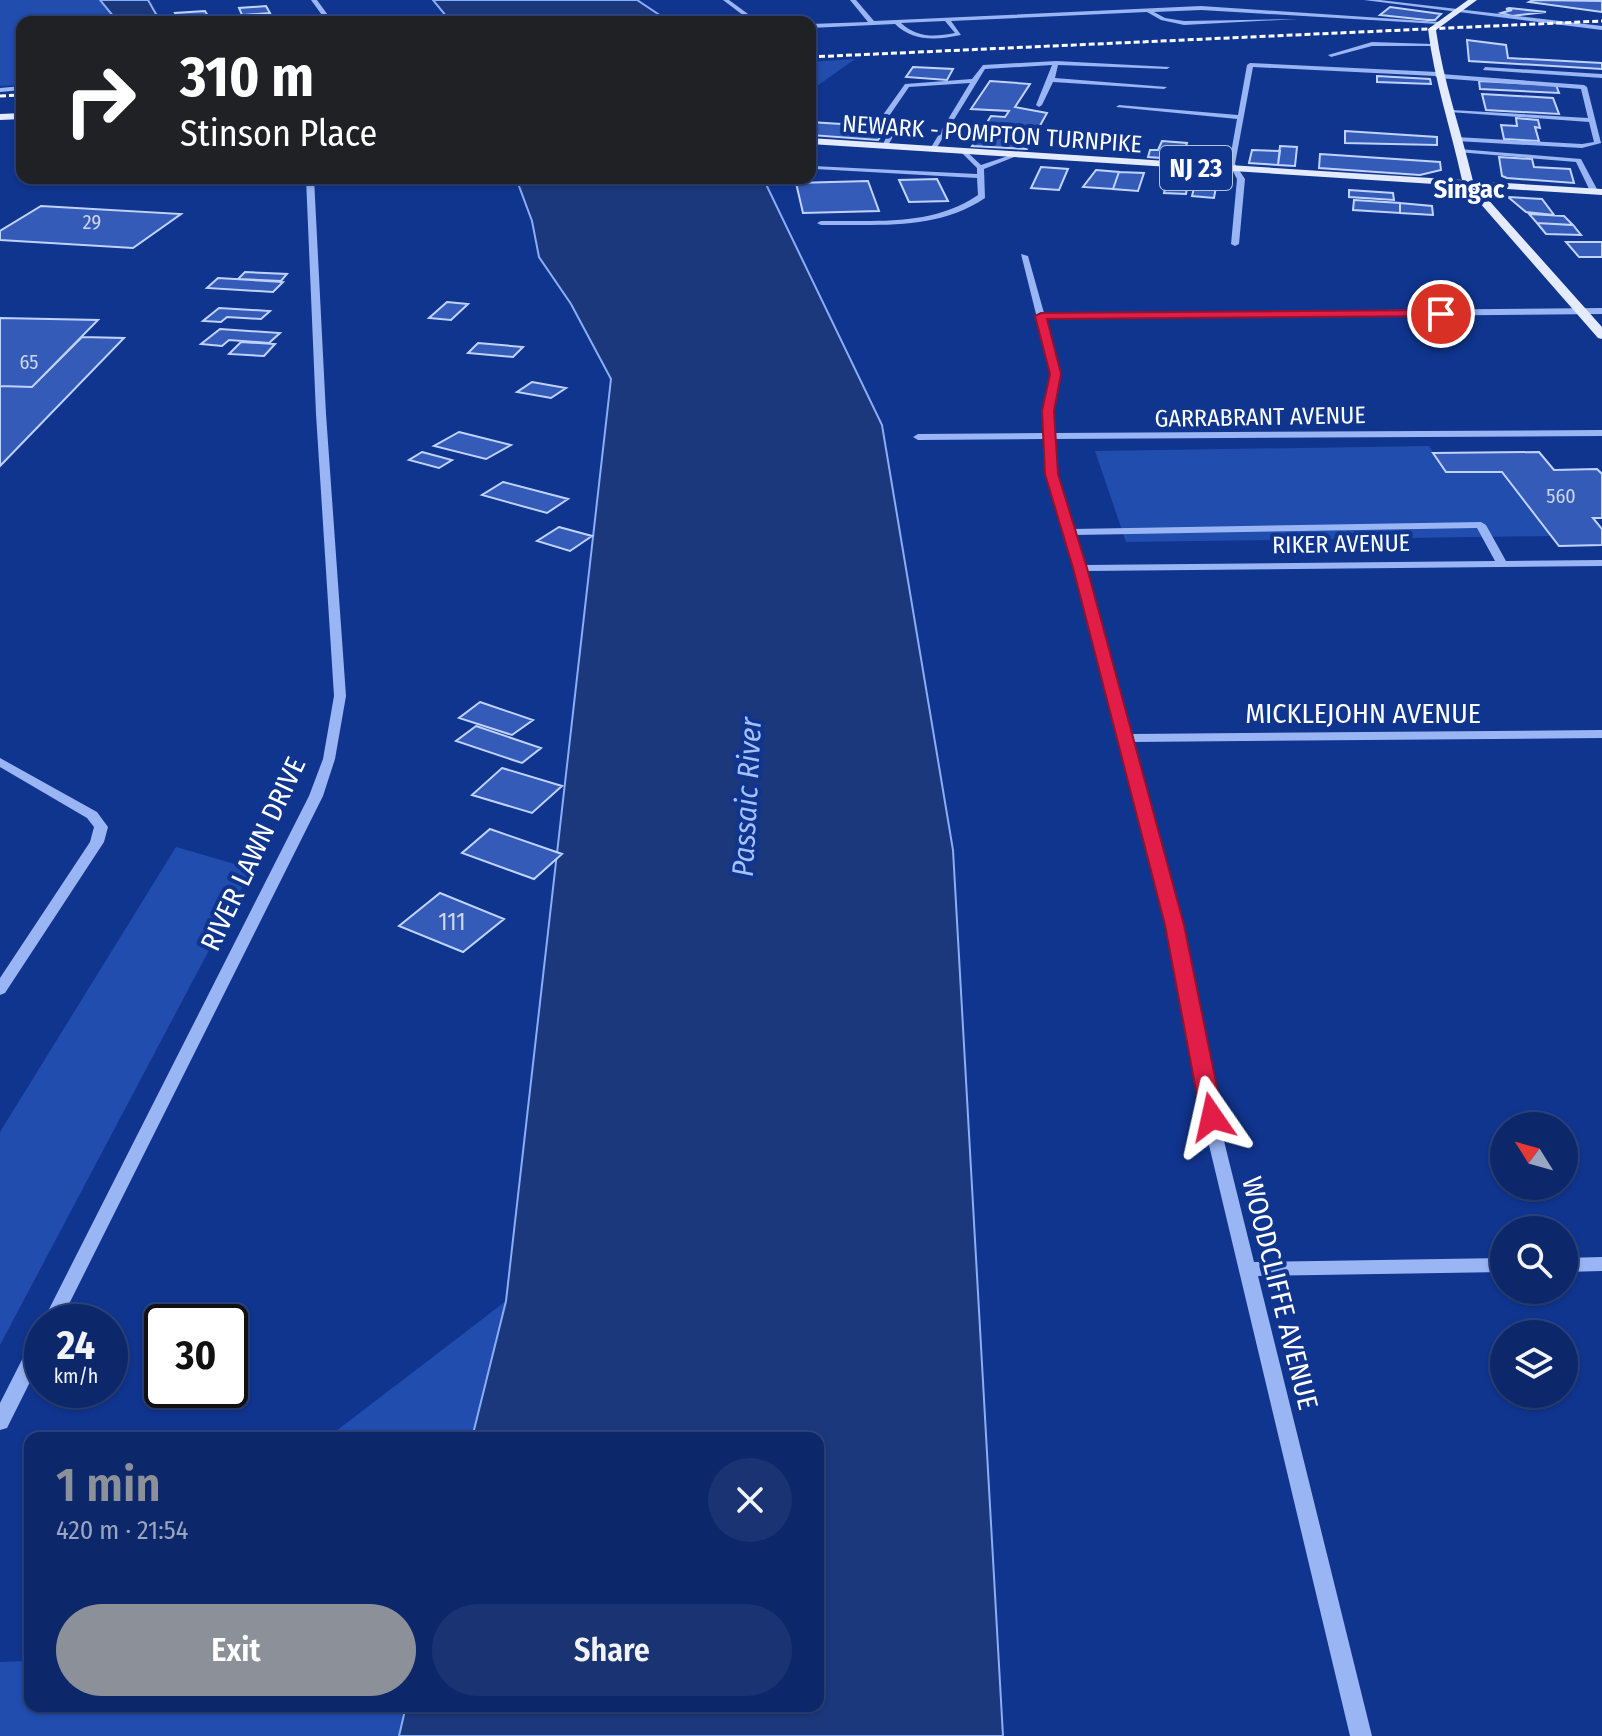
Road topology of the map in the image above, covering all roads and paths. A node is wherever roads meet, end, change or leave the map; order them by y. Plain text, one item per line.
1 (726, 0) edge
2 (853, 0) edge
3 (1367, 0) edge
4 (1473, 0) edge
5 (1147, 10) junction
6 (1456, 12) junction
7 (1305, 13) junction
8 (748, 16) edge
9 (947, 20) junction
10 (896, 22) junction
11 (1438, 22) junction
12 (872, 23) junction
13 (816, 26) edge
14 (1602, 28) edge
15 (1433, 46) junction
16 (1331, 55) dead end
17 (1056, 63) junction
18 (1167, 67) dead end
19 (1452, 67) dead end
20 (1482, 69) dead end
21 (1438, 72) junction
22 (1602, 76) edge
23 (1051, 80) junction
24 (975, 81) junction
25 (1164, 87) dead end
26 (1584, 91) junction
27 (1593, 91) dead end
28 (1039, 105) dead end
29 (1119, 107) dead end
30 (1452, 112) junction
31 (1602, 112) edge
32 (1591, 116) junction
33 (1240, 117) junction
34 (1456, 139) junction
35 (816, 141) edge
36 (1598, 143) junction
37 (885, 146) junction
38 (933, 149) junction
39 (1459, 151) junction
40 (964, 152) junction
41 (1602, 153) edge
42 (1016, 155) junction
43 (816, 167) edge
44 (1235, 170) junction
45 (980, 172) junction
46 (1468, 183) junction
47 (310, 184) edge
48 (1598, 192) edge
49 (821, 223) dead end
50 (1235, 244) dead end
51 (1024, 256) dead end
52 (1602, 311) edge
53 (1580, 312) junction
54 (1041, 316) junction
55 (1602, 335) edge
56 (1602, 433) edge
57 (918, 437) dead end
58 (1051, 438) junction
59 (1069, 532) junction
60 (1602, 563) edge
61 (1502, 564) junction
62 (1080, 568) junction
63 (1602, 734) edge
64 (1125, 738) junction
65 (0, 762) edge
66 (0, 990) edge
67 (1602, 1264) edge
68 (1490, 1265) edge
69 (1578, 1265) edge
70 (1247, 1269) junction
71 (60, 1304) edge
72 (24, 1375) edge
73 (0, 1422) edge
74 (1361, 1736) edge

1 - 8 street
2 - 12 street
3 - 6 street
4 - 6 main road
5 - 7 street
5 - 7 street
5 - 9 street
6 - 11 main road
6 - 14 street
7 - 11 street
9 - 10 street
9 - 10 street
10 - 12 street
11 - 15 main road
12 - 13 street
15 - 16 street
15 - 21 main road
17 - 18 street
17 - 23 street
17 - 24 street
19 - 21 street
20 - 22 street
21 - 26 street
21 - 30 main road
21 - 33 street
23 - 25 street
23 - 28 street
24 - 37 street
24 - 38 street
26 - 27 street
26 - 32 street
29 - 33 street
30 - 32 street
30 - 34 main road
31 - 32 street
32 - 36 street
33 - 44 street
34 - 36 street
34 - 39 main road
35 - 37 main road, NEWARK - POMPTON TURNPIKE / NJ 23
36 - 41 street
37 - 38 main road, NEWARK - POMPTON TURNPIKE / NJ 23
38 - 40 main road, NEWARK - POMPTON TURNPIKE / NJ 23
39 - 46 main road
39 - 48 street
40 - 42 main road, NEWARK - POMPTON TURNPIKE / NJ 23
40 - 45 street
42 - 44 main road, NEWARK - POMPTON TURNPIKE / NJ 23
42 - 45 street
43 - 45 street
44 - 46 main road, NEWARK - POMPTON TURNPIKE / NJ 23
44 - 50 street
45 - 49 street
46 - 48 main road, NEWARK - POMPTON TURNPIKE / NJ 23
46 - 53 main road
47 - 71 street, RIVER LAWN DRIVE
51 - 54 street, WOODCLIFFE AVENUE
52 - 53 street
53 - 54 street
53 - 55 main road
54 - 58 street, WOODCLIFFE AVENUE
56 - 58 street, GARRABRANT AVENUE
57 - 58 street, GARRABRANT AVENUE
58 - 59 street, WOODCLIFFE AVENUE
59 - 61 street
59 - 62 street, WOODCLIFFE AVENUE
60 - 61 street, RIKER AVENUE
61 - 62 street, RIKER AVENUE
62 - 64 street, WOODCLIFFE AVENUE
63 - 64 street, MICKLEJOHN AVENUE
64 - 70 street, WOODCLIFFE AVENUE
65 - 66 street
67 - 69 street
68 - 70 street
70 - 74 street, WOODCLIFFE AVENUE
72 - 73 street

